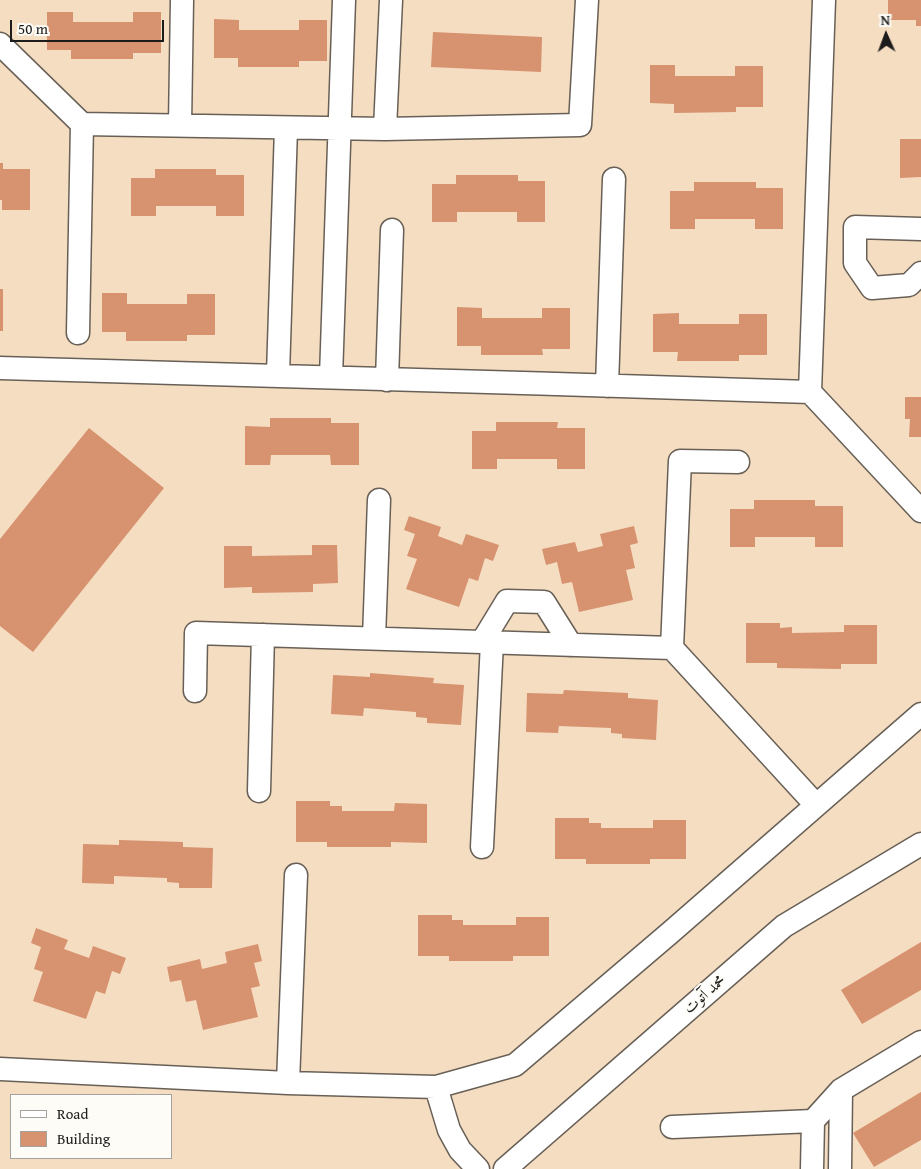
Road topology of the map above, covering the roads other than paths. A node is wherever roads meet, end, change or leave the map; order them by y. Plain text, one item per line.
1 (182, 0) edge
2 (344, 0) edge
3 (391, 0) edge
4 (587, 0) edge
5 (824, 0) edge
6 (0, 44) edge
7 (82, 124) junction
8 (180, 125) junction
9 (286, 128) junction
10 (340, 129) junction
11 (385, 129) junction
12 (614, 179) dead end
13 (921, 228) edge
14 (392, 230) dead end
15 (921, 273) edge
16 (78, 333) dead end
17 (0, 368) edge
18 (278, 374) junction
19 (330, 377) junction
20 (387, 380) junction
21 (607, 386) junction
22 (810, 392) junction
23 (738, 462) dead end
24 (379, 500) dead end
25 (921, 511) edge
26 (263, 635) junction
27 (374, 638) junction
28 (487, 642) junction
29 (571, 645) junction
30 (672, 648) junction
31 (195, 691) dead end
32 (921, 714) edge
33 (259, 791) dead end
34 (816, 805) junction
35 (921, 844) edge
36 (482, 847) dead end
37 (296, 875) dead end
38 (921, 1042) edge
39 (0, 1070) edge
40 (288, 1083) junction
41 (436, 1087) junction
42 (842, 1090) junction
43 (813, 1121) junction
44 (672, 1127) dead end
45 (478, 1169) edge
46 (505, 1169) edge
47 (812, 1169) edge
48 (840, 1169) edge

1 - 8 street
2 - 10 street
3 - 11 street
4 - 11 street
5 - 22 street
6 - 7 street
7 - 8 street
7 - 16 street
8 - 9 street
9 - 10 street
9 - 18 street
10 - 11 street
10 - 19 street
12 - 21 street
13 - 15 street
14 - 20 street
17 - 18 street
18 - 19 street
19 - 20 street
20 - 21 street
21 - 22 street
22 - 25 street
23 - 30 street
24 - 27 street
26 - 27 street
26 - 31 street
26 - 33 street
27 - 28 street
28 - 29 street
28 - 29 street
28 - 36 street
29 - 30 street
30 - 34 street
32 - 34 street
34 - 41 street
35 - 46 street, محمد آتوت
37 - 40 street
38 - 42 street
39 - 40 street
40 - 41 street
41 - 45 street
42 - 43 street
42 - 48 street
43 - 44 street
43 - 47 street

